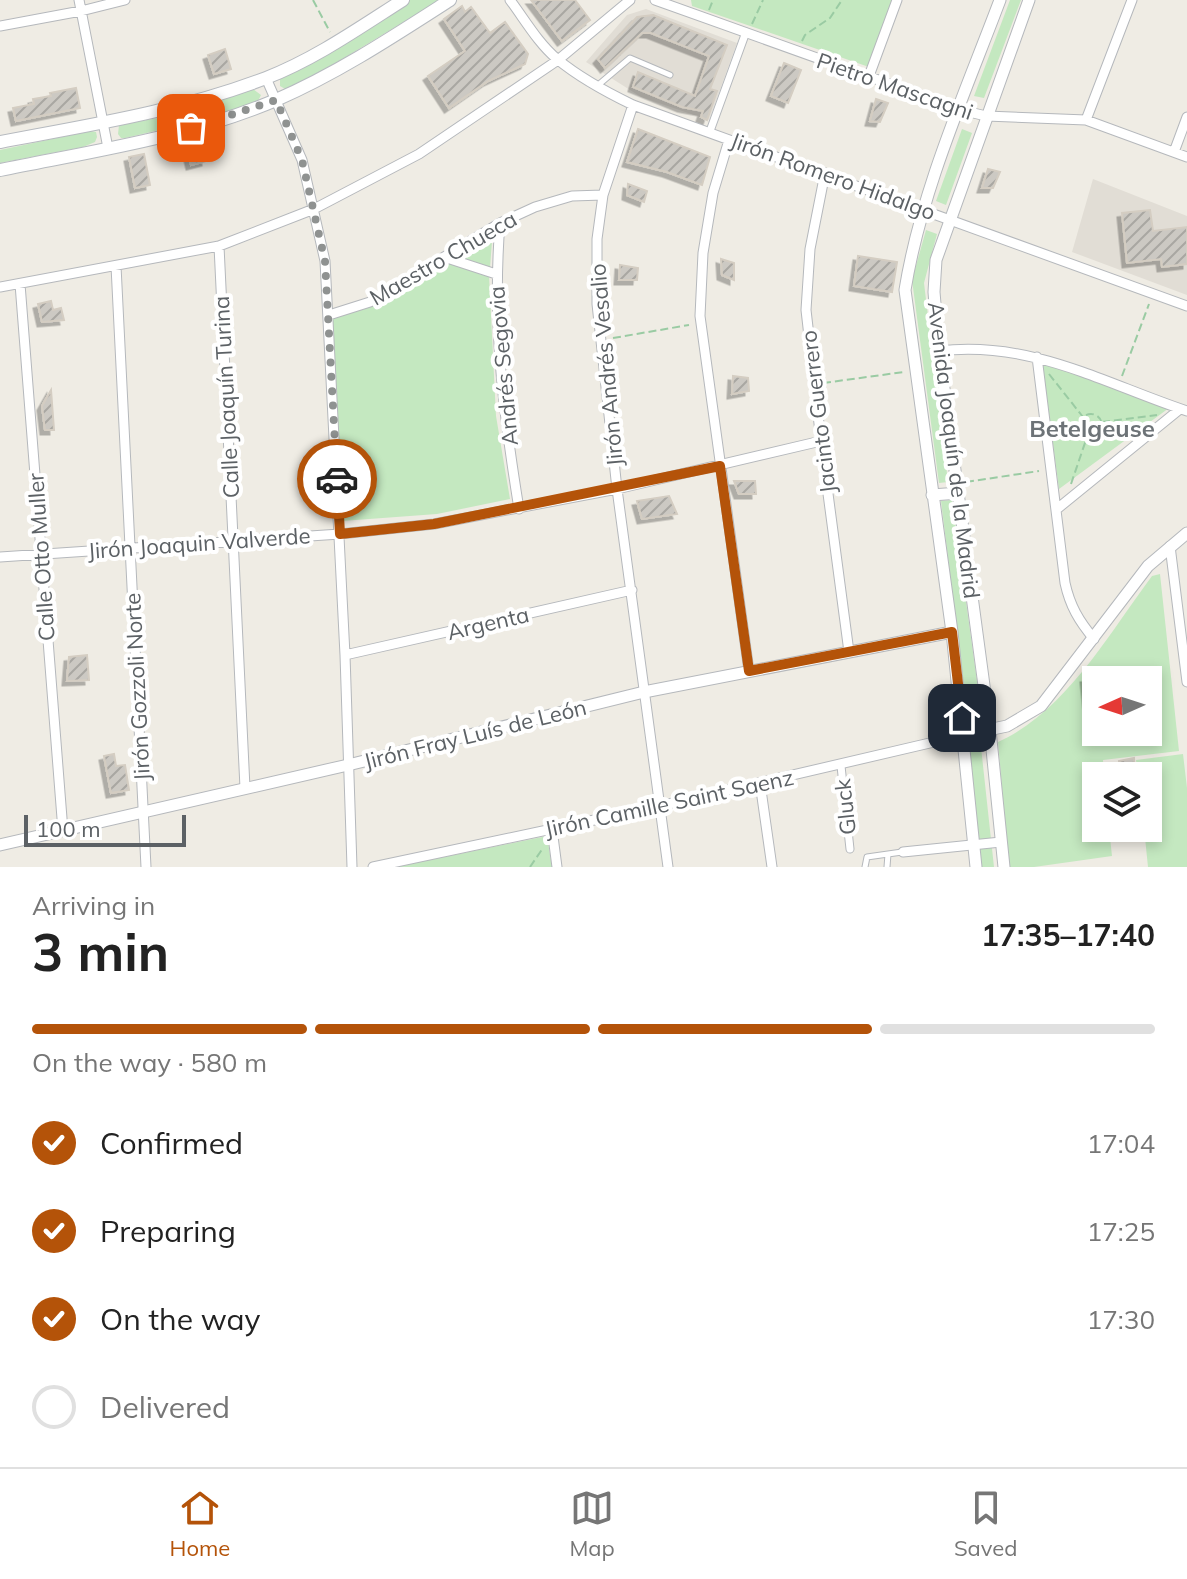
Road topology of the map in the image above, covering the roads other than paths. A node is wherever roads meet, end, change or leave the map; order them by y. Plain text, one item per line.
1 (79, 0) edge
2 (125, 0) edge
3 (403, 0) edge
4 (450, 0) edge
5 (510, 0) edge
6 (630, 0) edge
7 (655, 0) edge
8 (897, 0) edge
9 (1000, 0) edge
10 (1029, 0) edge
11 (1132, 0) edge
12 (687, 5) edge
13 (81, 11) junction
14 (0, 26) edge
15 (748, 32) junction
16 (558, 60) junction
17 (670, 75) dead end
18 (869, 76) junction
19 (266, 78) junction
20 (596, 87) junction
21 (276, 100) junction
22 (633, 105) junction
23 (959, 109) junction
24 (986, 116) junction
25 (1187, 117) edge
26 (1086, 120) junction
27 (103, 122) junction
28 (710, 131) junction
29 (729, 140) junction
30 (0, 142) edge
31 (108, 148) junction
32 (1174, 152) junction
33 (1187, 157) edge
34 (0, 170) edge
35 (825, 173) junction
36 (603, 195) junction
37 (314, 209) junction
38 (924, 209) junction
39 (949, 218) junction
40 (500, 223) junction
41 (219, 246) junction
42 (447, 258) junction
43 (116, 266) junction
44 (496, 274) junction
45 (20, 284) junction
46 (0, 287) edge
47 (1187, 306) edge
48 (329, 315) junction
49 (939, 351) junction
50 (1037, 358) junction
51 (1180, 411) edge
52 (821, 441) junction
53 (720, 466) junction
54 (958, 488) junction
55 (617, 489) junction
56 (932, 495) junction
57 (1060, 507) junction
58 (519, 509) junction
59 (1187, 533) edge
60 (340, 534) junction
61 (233, 540) junction
62 (1170, 546) junction
63 (130, 548) junction
64 (41, 554) junction
65 (0, 557) edge
66 (632, 590) junction
67 (952, 632) junction
68 (1094, 639) junction
69 (1185, 646) edge
70 (849, 652) junction
71 (345, 655) junction
72 (749, 671) junction
73 (1187, 682) edge
74 (644, 692) junction
75 (990, 730) junction
76 (964, 735) junction
77 (348, 765) junction
78 (841, 766) junction
79 (760, 783) junction
80 (245, 788) junction
81 (660, 806) junction
82 (143, 812) junction
83 (63, 831) junction
84 (552, 831) junction
85 (1001, 842) junction
86 (0, 845) edge
87 (973, 845) junction
88 (850, 849) dead end
89 (903, 852) joint
90 (888, 854) junction
91 (146, 867) edge
92 (352, 867) edge
93 (373, 867) edge
94 (557, 867) edge
95 (668, 867) edge
96 (772, 867) edge
97 (865, 867) edge
98 (887, 867) edge
99 (976, 867) edge
100 (1004, 867) edge

1 - 13 street
2 - 13 street
3 - 19 main road
4 - 21 main road
5 - 16 street, Jirón Romero Hidalgo
6 - 16 street
7 - 12 street, Pietro Mascagni
8 - 18 street
9 - 23 street, Avenida Joaquín de la Madrid
10 - 24 street, Avenida Joaquín de la Madrid
11 - 26 street
12 - 15 street, Pietro Mascagni
13 - 14 street
13 - 27 street
15 - 18 street, Pietro Mascagni
15 - 28 street
16 - 20 street, Jirón Romero Hidalgo
16 - 37 street
17 - 20 lane
18 - 23 street, Pietro Mascagni
19 - 21 street
19 - 27 main road
20 - 22 street, Jirón Romero Hidalgo
21 - 31 main road
21 - 37 street
22 - 28 street, Jirón Romero Hidalgo
22 - 36 street, Jirón Andrés Vesalio
23 - 24 street, Pietro Mascagni
23 - 38 street, Avenida Joaquín de la Madrid
24 - 26 street, Pietro Mascagni
24 - 39 street, Avenida Joaquín de la Madrid
25 - 32 street
26 - 32 street, Pietro Mascagni
27 - 30 main road
27 - 31 street
28 - 29 street, Jirón Romero Hidalgo
29 - 35 street, Jirón Romero Hidalgo
29 - 53 street
31 - 34 main road
32 - 33 street, Pietro Mascagni
35 - 38 street, Jirón Romero Hidalgo
35 - 52 street, Jacinto Guerrero
36 - 40 street, Maestro Chueca
36 - 55 street, Jirón Andrés Vesalio
37 - 41 street
37 - 48 street
38 - 39 street, Jirón Romero Hidalgo
38 - 56 street, Avenida Joaquín de la Madrid
39 - 47 street, Jirón Romero Hidalgo
39 - 49 street, Avenida Joaquín de la Madrid
40 - 42 street, Maestro Chueca
40 - 44 street, Andrés Segovia
41 - 43 street
41 - 61 street, Calle Joaquín Turina
42 - 44 street
42 - 48 street, Maestro Chueca
43 - 45 street
43 - 63 street, Jirón Gozzoli Norte
44 - 58 street, Andrés Segovia
45 - 46 street
45 - 64 street, Calle Otto Muller
48 - 60 street
49 - 50 street
49 - 54 street, Avenida Joaquín de la Madrid
50 - 51 street
50 - 57 street
51 - 57 street
52 - 53 street, Jirón Joaquin Valverde
52 - 70 street, Jacinto Guerrero
53 - 55 street, Jirón Joaquin Valverde
53 - 72 street
54 - 56 street
54 - 75 street, Avenida Joaquín de la Madrid
55 - 58 street, Jirón Joaquin Valverde
55 - 66 street, Jirón Andrés Vesalio
56 - 67 street, Avenida Joaquín de la Madrid
57 - 68 street
58 - 60 street, Jirón Joaquin Valverde
59 - 62 street
60 - 61 street, Jirón Joaquin Valverde
60 - 71 street
61 - 63 street, Jirón Joaquin Valverde
61 - 80 street, Calle Joaquín Turina
62 - 68 street
62 - 69 street
63 - 64 street, Jirón Joaquin Valverde
63 - 82 street, Jirón Gozzoli Norte
64 - 65 street, Jirón Joaquin Valverde
64 - 83 street, Calle Otto Muller
66 - 71 street, Argenta
66 - 74 street, Jirón Andrés Vesalio
67 - 70 street, Jirón Fray Luís de León
67 - 76 street, Avenida Joaquín de la Madrid
68 - 75 street
69 - 73 street
70 - 72 street, Jirón Fray Luís de León
71 - 77 street
72 - 74 street, Jirón Fray Luís de León
74 - 77 street, Jirón Fray Luís de León
74 - 81 street, Jirón Andrés Vesalio
75 - 76 street
75 - 85 street, Avenida Joaquín de la Madrid
76 - 78 street, Jirón Camille Saint Saenz
76 - 87 street, Avenida Joaquín de la Madrid
77 - 80 street, Jirón Fray Luís de León
77 - 92 street
78 - 79 street, Jirón Camille Saint Saenz
78 - 88 street, Gluck
79 - 81 street, Jirón Camille Saint Saenz
79 - 96 street
80 - 82 street, Jirón Fray Luís de León
81 - 84 street, Jirón Camille Saint Saenz
81 - 95 street, Jirón Andrés Vesalio
82 - 83 street, Jirón Fray Luís de León
82 - 91 street, Jirón Gozzoli Norte
83 - 86 street, Jirón Fray Luís de León
84 - 93 street, Jirón Camille Saint Saenz
84 - 94 street
85 - 87 street
85 - 100 street, Avenida Joaquín de la Madrid
87 - 89 street
87 - 99 street, Avenida Joaquín de la Madrid
89 - 90 lane
90 - 97 lane
90 - 98 lane

